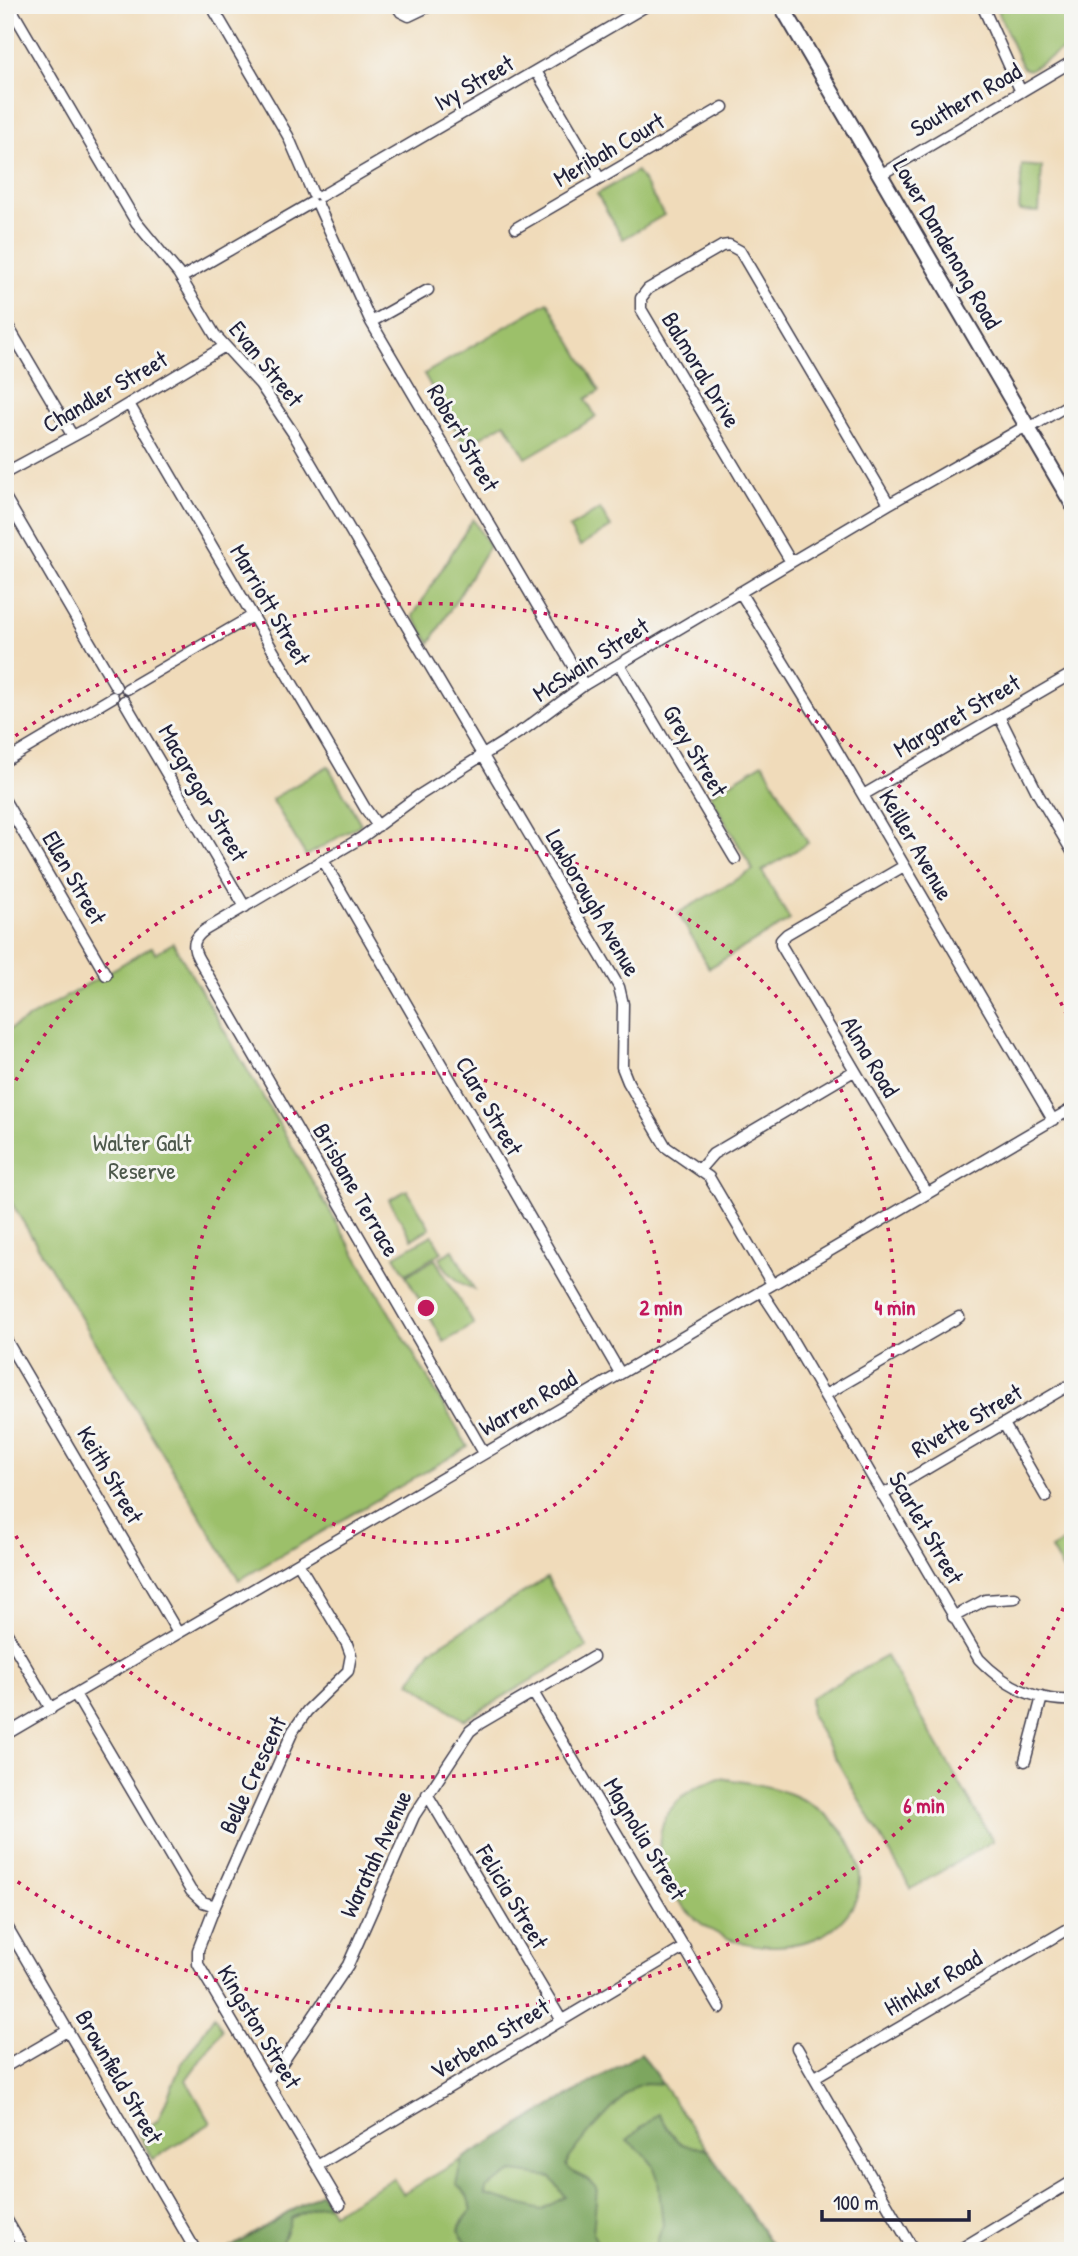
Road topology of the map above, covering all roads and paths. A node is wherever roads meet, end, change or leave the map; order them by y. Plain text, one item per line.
1 (9, 5) edge
2 (211, 5) edge
3 (396, 5) edge
4 (432, 5) edge
5 (648, 5) edge
6 (781, 5) edge
7 (982, 5) edge
8 (1073, 61) edge
9 (536, 71) junction
10 (1021, 92) junction
11 (723, 107) dead end
12 (880, 175) junction
13 (600, 179) junction
14 (316, 200) junction
15 (516, 228) dead end
16 (181, 278) junction
17 (428, 290) dead end
18 (5, 321) edge
19 (371, 322) junction
20 (225, 346) junction
21 (1073, 402) edge
22 (129, 404) junction
23 (1027, 427) junction
24 (72, 435) junction
25 (5, 473) edge
26 (5, 497) edge
27 (889, 504) junction
28 (1073, 505) edge
29 (791, 562) junction
30 (740, 592) junction
31 (252, 616) junction
32 (619, 664) junction
33 (1073, 673) edge
34 (584, 685) junction
35 (118, 695) junction
36 (999, 716) junction
37 (483, 756) junction
38 (5, 761) edge
39 (863, 795) junction
40 (5, 802) edge
41 (379, 826) junction
42 (1072, 848) edge
43 (735, 859) dead end
44 (323, 860) junction
45 (904, 866) junction
46 (245, 907) junction
47 (193, 947) joint
48 (106, 975) dead end
49 (854, 1071) junction
50 (1073, 1108) edge
51 (1053, 1120) junction
52 (700, 1169) junction
53 (928, 1194) junction
54 (766, 1288) junction
55 (959, 1317) dead end
56 (5, 1338) edge
57 (621, 1373) junction
58 (1073, 1383) edge
59 (825, 1395) junction
60 (1004, 1424) junction
61 (484, 1453) junction
62 (882, 1495) junction
63 (1046, 1497) dead end
64 (298, 1563) junction
65 (1015, 1598) dead end
66 (953, 1617) junction
67 (5, 1630) edge
68 (178, 1633) junction
69 (593, 1657) dead end
70 (533, 1692) junction
71 (75, 1694) junction
72 (1042, 1697) junction
73 (1073, 1700) edge
74 (51, 1709) junction
75 (5, 1735) edge
76 (1025, 1761) dead end
77 (427, 1794) junction
78 (215, 1906) junction
79 (5, 1923) edge
80 (1073, 1926) edge
81 (685, 1947) junction
82 (720, 2008) dead end
83 (562, 2021) junction
84 (68, 2031) junction
85 (797, 2048) dead end
86 (5, 2067) edge
87 (815, 2077) junction
88 (267, 2081) junction
89 (317, 2166) junction
90 (1073, 2181) edge
91 (340, 2205) dead end
92 (5, 2217) edge
93 (25, 2251) edge
94 (196, 2251) edge
95 (914, 2251) edge
96 (957, 2251) edge

1 - 16 street, Evan Street
2 - 14 street, Robert Street
3 - 4 street
5 - 9 street, Ivy Street
6 - 12 highway, Lower Dandenong Road
7 - 10 street
8 - 10 street, Southern Road
9 - 13 street
9 - 14 street, Ivy Street
10 - 12 street, Southern Road
11 - 13 street, Meribah Court
12 - 23 highway, Lower Dandenong Road
13 - 15 street, Meribah Court
14 - 16 street, Ivy Street
14 - 19 street, Robert Street
16 - 20 street, Evan Street
17 - 19 street
18 - 24 street
19 - 34 street, Robert Street
20 - 22 street, Chandler Street
20 - 37 street, Evan Street
21 - 23 street, McSwain Street
22 - 24 street, Chandler Street
22 - 31 street, Marriott Street
23 - 27 street, McSwain Street
23 - 28 highway, Lower Dandenong Road
24 - 25 street, Chandler Street
26 - 35 street, Macgregor Street
27 - 29 street, McSwain Street
27 - 29 street, Balmoral Drive
29 - 30 street, McSwain Street
30 - 32 street, McSwain Street
30 - 39 street, Keiller Avenue
31 - 35 street
31 - 41 street, Marriott Street
32 - 34 street, McSwain Street
32 - 43 street, Grey Street
33 - 36 street, Margaret Street
34 - 37 street, McSwain Street
35 - 38 street
35 - 46 street, Macgregor Street
36 - 39 street, Margaret Street
36 - 42 street
37 - 41 street, McSwain Street
37 - 52 street, Lawborough Avenue
39 - 45 street, Keiller Avenue
40 - 48 street, Ellen Street
41 - 44 street, McSwain Street
44 - 46 street, McSwain Street
44 - 57 street, Clare Street
45 - 49 street, Alma Road
45 - 51 street, Keiller Avenue
46 - 47 street, McSwain Street
47 - 61 street, Brisbane Terrace
49 - 52 street
49 - 53 street, Alma Road
50 - 51 street, Warren Road
51 - 53 street, Warren Road
52 - 54 street, Lawborough Avenue
53 - 54 street, Warren Road
54 - 57 street, Warren Road
54 - 59 street, Scarlet Street
55 - 59 street
56 - 68 street, Keith Street
57 - 61 street, Warren Road
58 - 60 street, Rivette Street
59 - 62 street, Scarlet Street
60 - 62 street, Rivette Street
60 - 63 street
61 - 64 street, Warren Road
62 - 66 street, Scarlet Street
64 - 68 street, Warren Road
64 - 78 street, Belle Crescent
65 - 66 street
66 - 72 street, Scarlet Street
67 - 74 street
68 - 71 street, Warren Road
69 - 70 street, Waratah Avenue
70 - 77 street, Waratah Avenue
70 - 81 street, Magnolia Street
71 - 74 street, Warren Road
71 - 78 street
72 - 73 street, Scarlet Street
72 - 76 street
74 - 75 street, Warren Road
77 - 83 street, Felicia Street
77 - 88 street, Waratah Avenue
78 - 88 street, Kingston Street
79 - 84 street, Brownfield Street
80 - 87 street, Hinkler Road
81 - 82 street, Magnolia Street
81 - 83 street, Verbena Street
83 - 89 street, Verbena Street
84 - 86 street
84 - 94 street, Brownfield Street
85 - 87 street
87 - 95 street
88 - 89 street, Kingston Street
89 - 91 street, Kingston Street
90 - 96 street
92 - 93 street

